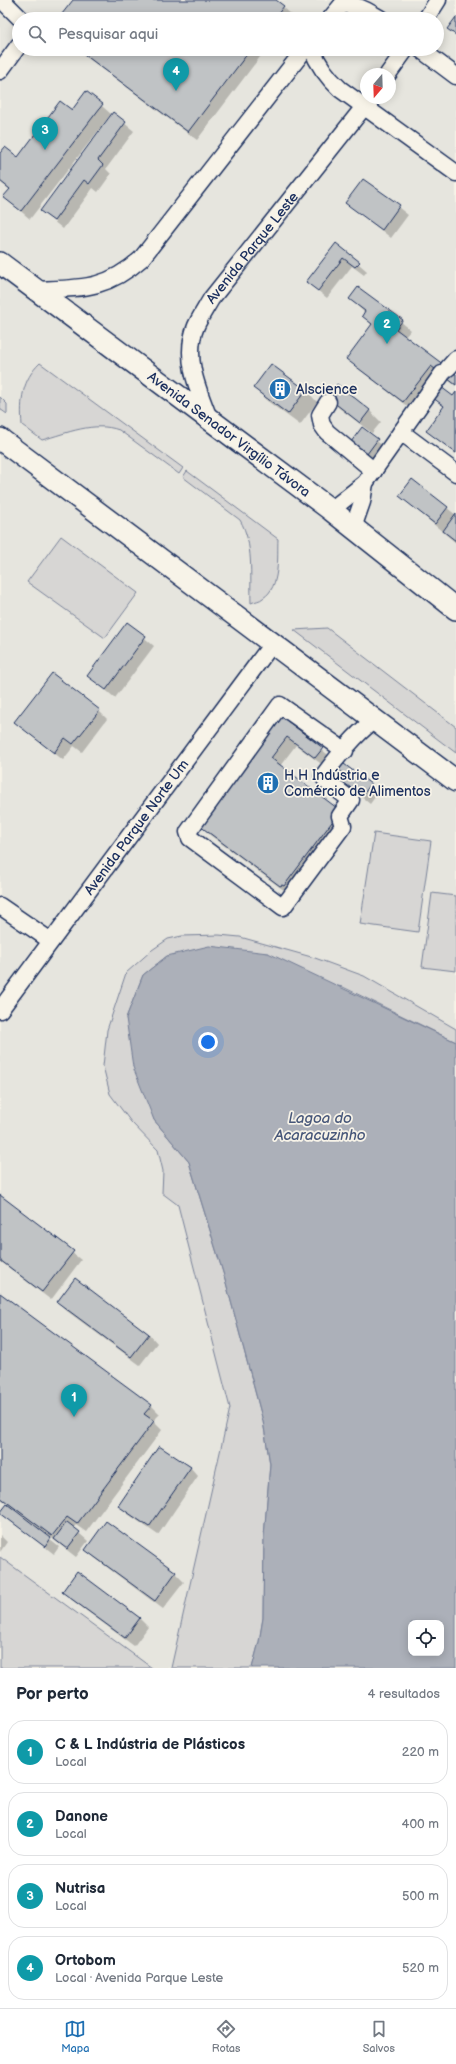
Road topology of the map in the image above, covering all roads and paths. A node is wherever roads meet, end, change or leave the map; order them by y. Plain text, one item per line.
1 (2, 0) edge
2 (438, 0) edge
3 (344, 2) edge
4 (14, 12) edge
5 (336, 12) edge
6 (369, 12) edge
7 (430, 12) edge
8 (12, 54) edge
9 (300, 56) edge
10 (315, 56) edge
11 (401, 56) edge
12 (429, 56) edge
13 (392, 68) edge
14 (0, 71) edge
15 (456, 76) edge
16 (360, 98) edge
17 (366, 104) edge
18 (370, 104) edge
19 (456, 173) edge
20 (0, 263) edge
21 (36, 290) junction
22 (448, 367) edge
23 (328, 402) dead end
24 (208, 418) junction
25 (401, 432) junction
26 (0, 439) edge
27 (456, 473) edge
28 (370, 477) junction
29 (330, 510) junction
30 (353, 528) junction
31 (456, 609) edge
32 (272, 644) junction
33 (374, 720) junction
34 (345, 751) junction
35 (456, 781) edge
36 (0, 906) edge
37 (52, 941) junction
38 (0, 1010) edge

1 - 4 street
2 - 7 street
3 - 5 street
3 - 6 street
8 - 14 street
9 - 21 street
10 - 16 street
11 - 13 street
12 - 15 street
17 - 24 street, Avenida Parque Leste
18 - 19 street
20 - 21 main road, Avenida Senador Virgílio Távora
21 - 24 main road, Avenida Senador Virgílio Távora
22 - 25 street
23 - 28 street
24 - 29 main road, Avenida Senador Virgílio Távora
25 - 27 street
25 - 28 street
26 - 32 main road
28 - 29 street
28 - 30 street
29 - 30 main road, Avenida Senador Virgílio Távora
30 - 31 main road, Avenida Senador Virgílio Távora
32 - 33 main road
32 - 37 street, Avenida Parque Norte Um
33 - 34 street
33 - 35 main road
34 - 34 street
36 - 37 street
37 - 38 street, Avenida Parque Norte Um

